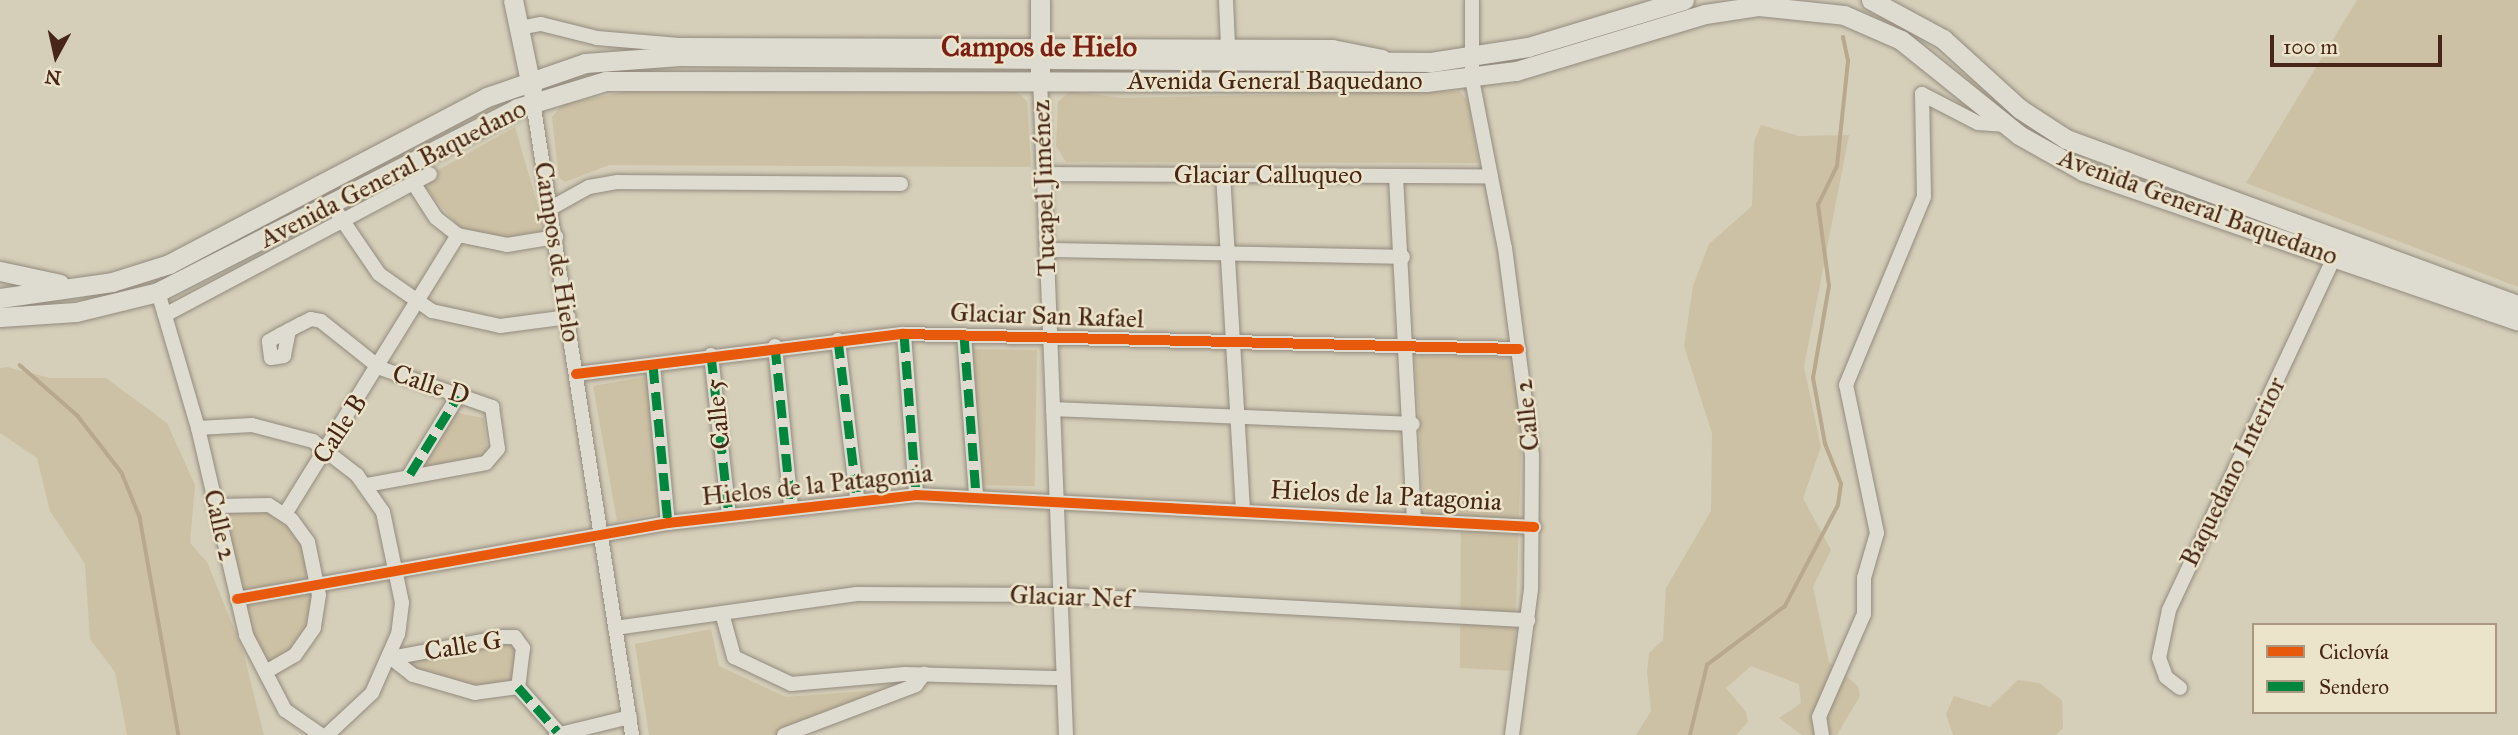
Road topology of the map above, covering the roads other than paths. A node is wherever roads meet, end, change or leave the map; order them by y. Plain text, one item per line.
1 (513, 0) edge
2 (1031, 0) edge
3 (1040, 0) edge
4 (1226, 0) edge
5 (1472, 0) edge
6 (1684, 0) edge
7 (1871, 0) edge
8 (1735, 4) edge
9 (520, 28) junction
10 (1228, 46) junction
11 (1039, 57) junction
12 (1469, 57) junction
13 (1431, 62) junction
14 (530, 79) junction
15 (1472, 79) junction
16 (533, 102) junction
17 (2007, 125) junction
18 (430, 174) dead end
19 (1044, 174) junction
20 (1223, 174) junction
21 (1396, 176) junction
22 (1491, 176) junction
23 (414, 184) junction
24 (901, 184) dead end
25 (332, 205) junction
26 (551, 208) junction
27 (343, 223) junction
28 (458, 235) junction
29 (556, 237) junction
30 (1047, 250) junction
31 (1228, 254) junction
32 (2334, 256) junction
33 (1403, 257) junction
34 (0, 271) edge
35 (99, 285) junction
36 (158, 292) junction
37 (0, 298) edge
38 (417, 303) junction
39 (2518, 305) edge
40 (166, 315) junction
41 (0, 317) edge
42 (568, 317) junction
43 (2518, 321) edge
44 (289, 330) dead end
45 (904, 334) junction
46 (964, 335) junction
47 (1050, 339) junction
48 (838, 340) junction
49 (1234, 345) junction
50 (775, 346) junction
51 (1410, 348) junction
52 (1519, 349) junction
53 (711, 355) junction
54 (653, 365) junction
55 (380, 368) junction
56 (576, 374) junction
57 (458, 396) junction
58 (1053, 410) junction
59 (1237, 418) junction
60 (1413, 424) junction
61 (198, 428) junction
62 (327, 449) junction
63 (410, 474) junction
64 (366, 485) junction
65 (916, 495) junction
66 (976, 495) junction
67 (857, 498) junction
68 (1057, 499) junction
69 (216, 506) junction
70 (791, 506) junction
71 (1243, 511) junction
72 (285, 514) junction
73 (729, 515) junction
74 (1414, 520) junction
75 (668, 523) junction
76 (1534, 527) junction
77 (601, 535) junction
78 (396, 570) junction
79 (318, 584) junction
80 (1060, 596) junction
81 (237, 598) junction
82 (722, 613) junction
83 (1528, 620) junction
84 (615, 628) junction
85 (391, 658) junction
86 (265, 672) junction
87 (924, 674) junction
88 (1063, 678) junction
89 (517, 687) junction
90 (2179, 688) dead end
91 (629, 717) junction
92 (556, 733) edge
93 (321, 735) edge
94 (327, 735) edge
95 (632, 735) edge
96 (784, 735) edge
97 (1066, 735) edge
98 (1513, 735) edge
99 (1822, 735) edge

1 - 9 main road
2 - 11 main road, Tucapel Jiménez
3 - 11 main road, Tucapel Jiménez
4 - 10 street
5 - 12 street, Calle 2
6 - 12 main road, Avenida General Baquedano
7 - 39 main road, Avenida General Baquedano
8 - 15 main road, Avenida General Baquedano
8 - 17 main road, Avenida General Baquedano
9 - 11 street, Avenida General Baquedano
9 - 14 main road
10 - 11 street, Avenida General Baquedano
10 - 13 street, Avenida General Baquedano
11 - 13 main road, Avenida General Baquedano
11 - 14 main road, Avenida General Baquedano
11 - 15 main road, Avenida General Baquedano
11 - 16 main road, Avenida General Baquedano
11 - 19 street, Tucapel Jiménez
12 - 13 main road, Avenida General Baquedano
12 - 15 street, Calle 2
14 - 16 main road
14 - 35 main road, Avenida General Baquedano
15 - 22 street, Calle 2
16 - 25 main road, Avenida General Baquedano
16 - 26 street, Campos de Hielo
17 - 32 main road, Avenida General Baquedano
17 - 99 street
18 - 23 street
19 - 20 street, Glaciar Calluqueo
19 - 30 street, Tucapel Jiménez
20 - 21 street, Glaciar Calluqueo
20 - 31 street
21 - 22 street, Glaciar Calluqueo
21 - 33 street
22 - 52 street, Calle 2
23 - 27 street
23 - 28 street
24 - 26 street
25 - 27 street
25 - 36 main road, Avenida General Baquedano
26 - 29 street, Campos de Hielo
27 - 38 street
27 - 40 street
28 - 29 street
28 - 38 street, Calle B
29 - 42 street, Campos de Hielo
30 - 31 street
30 - 47 street, Tucapel Jiménez
31 - 33 street
31 - 49 street
32 - 43 main road, Avenida General Baquedano
32 - 90 street, Baquedano Interior
33 - 51 street
34 - 35 main road
35 - 37 main road, Avenida General Baquedano
36 - 40 street, Calle 2
36 - 41 main road, Avenida General Baquedano
38 - 42 street
38 - 55 street, Calle B
40 - 61 street, Calle 2
42 - 56 street, Campos de Hielo
44 - 55 street, Calle D
45 - 46 street, Glaciar San Rafael
45 - 48 street, Glaciar San Rafael
45 - 65 street
46 - 47 street, Glaciar San Rafael
46 - 66 street
47 - 49 street, Glaciar San Rafael
47 - 58 street, Tucapel Jiménez
48 - 50 street, Glaciar San Rafael
48 - 67 street
49 - 51 street, Glaciar San Rafael
49 - 59 street
50 - 53 street, Glaciar San Rafael
50 - 70 street
51 - 52 street, Glaciar San Rafael
51 - 60 street
52 - 76 street, Calle 2
53 - 54 street, Glaciar San Rafael
53 - 73 street, Calle 5
54 - 56 street, Glaciar San Rafael
54 - 75 street
55 - 57 street, Calle D
55 - 62 street, Calle B
56 - 77 street, Campos de Hielo
57 - 63 street
57 - 63 street, Calle D
58 - 59 street
58 - 68 street, Tucapel Jiménez
59 - 60 street
59 - 71 street
60 - 74 street
61 - 62 street
61 - 69 street, Calle 2
62 - 64 street
62 - 72 street, Calle B
63 - 64 street, Calle D
64 - 78 street
65 - 66 street, Hielos de la Patagonia
65 - 67 street, Hielos de la Patagonia
66 - 68 street, Hielos de la Patagonia
67 - 70 street, Hielos de la Patagonia
68 - 71 street, Hielos de la Patagonia
68 - 80 street, Tucapel Jiménez
69 - 72 street
69 - 81 street, Calle 2
70 - 73 street, Hielos de la Patagonia
71 - 74 street, Hielos de la Patagonia
72 - 79 street
73 - 75 street, Hielos de la Patagonia
74 - 76 street, Hielos de la Patagonia
75 - 77 street, Hielos de la Patagonia
76 - 83 street, Calle 2
77 - 78 street, Hielos de la Patagonia
77 - 84 street, Campos de Hielo
78 - 79 street, Hielos de la Patagonia
78 - 85 street
79 - 81 street, Hielos de la Patagonia
79 - 86 street
80 - 82 street, Glaciar Nef
80 - 83 street, Glaciar Nef
80 - 88 street, Tucapel Jiménez
81 - 86 street, Calle 2
82 - 84 street, Glaciar Nef
82 - 87 street
83 - 98 street, Calle 2
84 - 91 street, Campos de Hielo
85 - 89 street, Calle G
85 - 89 street, Calle G
85 - 94 street
86 - 93 street, Calle 2
87 - 88 street
87 - 96 street
88 - 97 street, Tucapel Jiménez
89 - 92 street
91 - 92 street
91 - 95 street, Campos de Hielo

